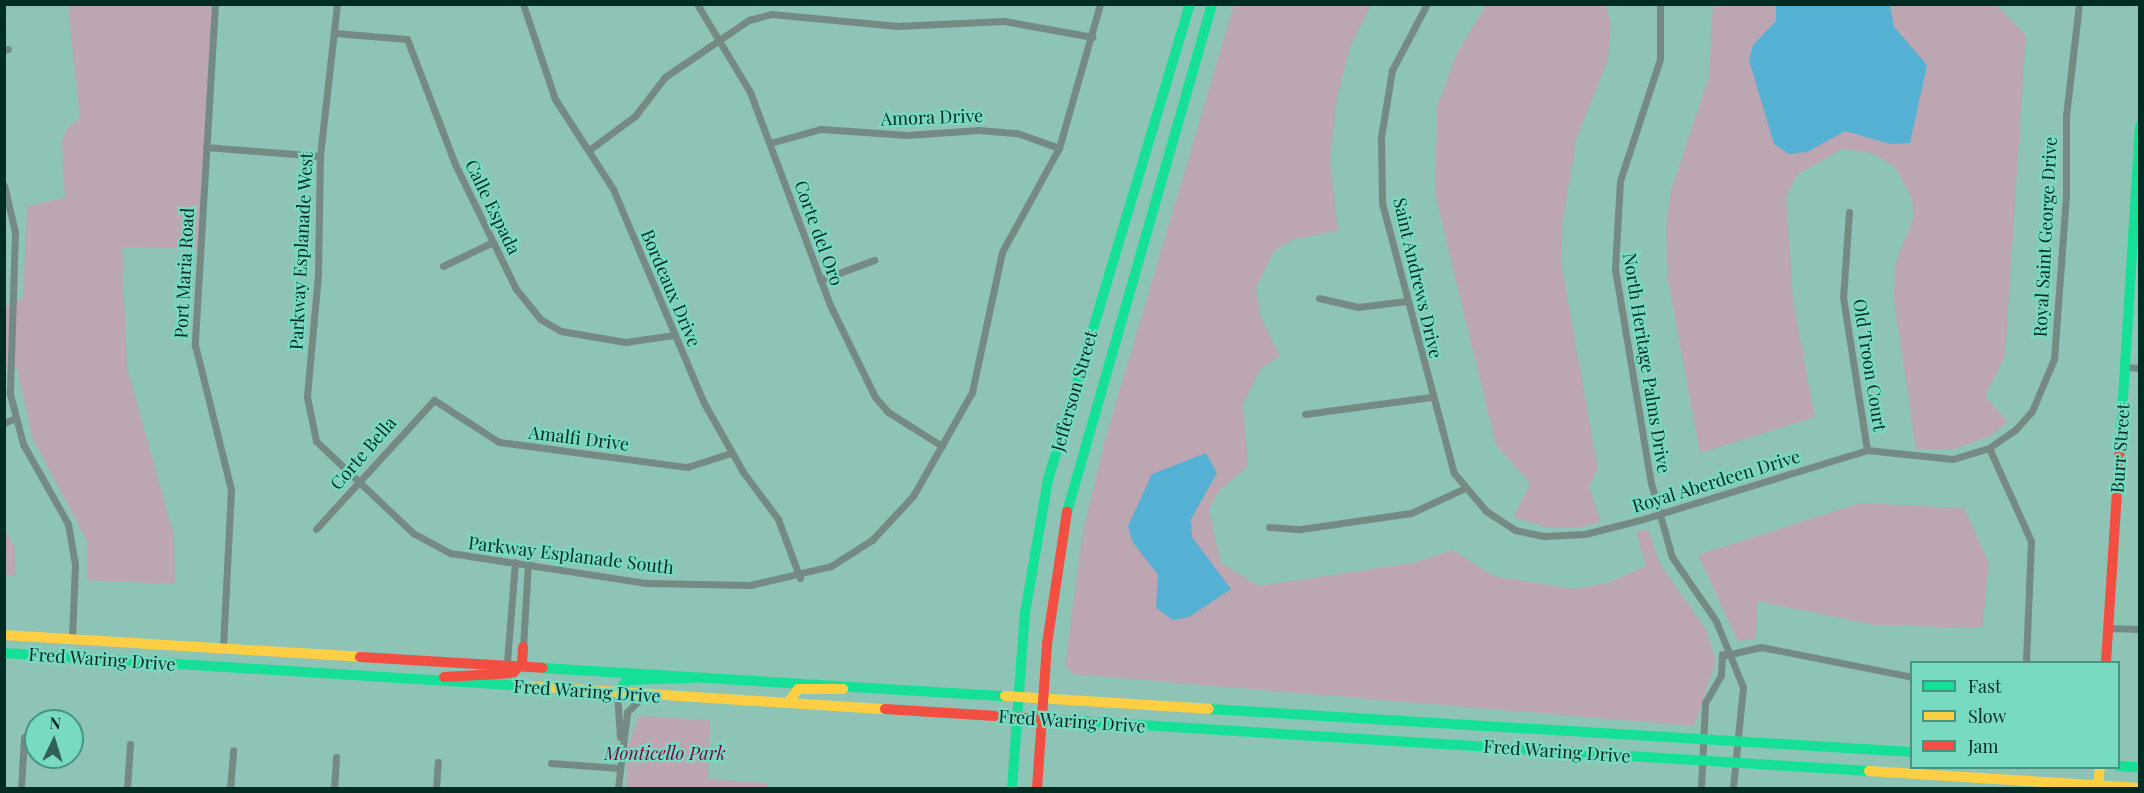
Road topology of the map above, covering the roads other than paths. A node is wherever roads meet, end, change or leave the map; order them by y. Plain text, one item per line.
1 (215, 4) edge
2 (337, 4) edge
3 (523, 4) edge
4 (697, 4) edge
5 (1100, 4) edge
6 (1190, 4) edge
7 (1212, 4) edge
8 (1426, 4) edge
9 (1660, 4) edge
10 (2079, 4) edge
11 (336, 33) junction
12 (1093, 37) junction
13 (720, 38) junction
14 (2139, 126) edge
15 (770, 143) junction
16 (206, 147) junction
17 (1059, 148) junction
18 (589, 150) junction
19 (320, 156) junction
20 (4, 185) edge
21 (1849, 212) dead end
22 (2136, 240) edge
23 (494, 242) junction
24 (874, 260) dead end
25 (443, 266) dead end
26 (820, 280) junction
27 (1318, 298) dead end
28 (1407, 301) junction
29 (675, 335) junction
30 (2125, 367) junction
31 (2139, 368) edge
32 (1431, 397) junction
33 (434, 400) joint
34 (1305, 414) dead end
35 (4, 416) edge
36 (15, 418) junction
37 (4, 423) edge
38 (942, 446) junction
39 (1989, 448) junction
40 (1867, 450) junction
41 (731, 453) junction
42 (357, 483) junction
43 (1465, 488) junction
44 (1659, 514) junction
45 (1269, 527) dead end
46 (316, 529) dead end
47 (515, 562) junction
48 (528, 563) junction
49 (800, 578) junction
50 (2108, 628) junction
51 (2139, 629) edge
52 (4, 635) edge
53 (72, 638) junction
54 (1725, 642) junction
55 (223, 645) junction
56 (523, 647) joint
57 (4, 653) edge
58 (1733, 654) junction
59 (1722, 656) junction
60 (2026, 661) edge
61 (2106, 661) edge
62 (507, 662) junction
63 (522, 663) junction
64 (708, 675) junction
65 (1910, 677) edge
66 (423, 680) junction
67 (863, 684) junction
68 (617, 693) junction
69 (1018, 694) junction
70 (644, 695) junction
71 (1043, 695) junction
72 (788, 703) junction
73 (1016, 717) junction
74 (1041, 719) junction
75 (24, 737) dead end
76 (620, 737) junction
77 (1705, 739) junction
78 (1735, 741) junction
79 (130, 744) dead end
80 (233, 750) dead end
81 (1910, 752) edge
82 (336, 757) dead end
83 (1704, 760) junction
84 (438, 762) dead end
85 (1734, 762) junction
86 (551, 763) dead end
87 (2120, 765) edge
88 (2139, 767) edge
89 (619, 768) junction
90 (2100, 769) edge
91 (2098, 786) junction
92 (2139, 788) edge
93 (21, 789) edge
94 (127, 789) edge
95 (230, 789) edge
96 (334, 789) edge
97 (436, 789) edge
98 (618, 789) edge
99 (1012, 789) edge
100 (1036, 789) edge
101 (1701, 789) edge
102 (1733, 789) edge

1 - 16 street, Port Maria Road
2 - 11 street, Parkway Esplanade West
3 - 18 street, Bordeaux Drive
4 - 13 street, Corte del Oro
5 - 12 street, Parkway Esplanade South
6 - 69 main road, Jefferson Street
7 - 71 main road, Jefferson Street
8 - 28 street, Saint Andrews Drive
9 - 44 street, North Heritage Palms Drive
10 - 39 street, Royal Saint George Drive
11 - 19 street, Parkway Esplanade West
11 - 23 street, Calle Espada
12 - 13 street
12 - 17 street, Parkway Esplanade South
13 - 15 street, Corte del Oro
13 - 18 street
14 - 22 main road, Burr Street
15 - 17 street, Amora Drive
15 - 26 street, Corte del Oro
16 - 19 street
16 - 55 street, Port Maria Road
17 - 38 street, Parkway Esplanade South
18 - 29 street, Bordeaux Drive
19 - 42 street, Parkway Esplanade West
20 - 36 street
21 - 40 street, Old Troon Court
22 - 30 main road, Burr Street
23 - 25 street
23 - 29 street, Calle Espada
24 - 26 street
26 - 38 street, Corte del Oro
27 - 28 street
28 - 32 street, Saint Andrews Drive
29 - 41 street, Bordeaux Drive
30 - 31 street
30 - 50 main road, Burr Street
32 - 34 street
32 - 43 street, Saint Andrews Drive
33 - 41 street, Amalfi Drive
33 - 42 street, Corte Bella
35 - 36 street
36 - 37 street
36 - 53 street
38 - 49 street, Parkway Esplanade South
39 - 40 street, Royal Aberdeen Drive
39 - 60 street
40 - 44 street, Royal Aberdeen Drive
41 - 49 street, Bordeaux Drive
42 - 46 street, Corte Bella
42 - 47 street, Parkway Esplanade South
43 - 44 street, Royal Aberdeen Drive
43 - 45 street
44 - 54 street, North Heritage Palms Drive
47 - 48 street, Parkway Esplanade South
47 - 62 street
48 - 49 street, Parkway Esplanade South
48 - 56 street
50 - 51 street
50 - 61 main road, Burr Street
52 - 53 main road, Fred Waring Drive
53 - 55 main road, Fred Waring Drive
54 - 58 street, North Heritage Palms Drive
54 - 59 street
55 - 62 main road, Fred Waring Drive
56 - 63 main road
57 - 66 main road, Fred Waring Drive
58 - 59 street
58 - 65 street
58 - 78 street, North Heritage Palms Drive
59 - 77 street
62 - 63 main road, Fred Waring Drive
63 - 64 main road, Fred Waring Drive
63 - 66 main road
64 - 67 main road, Fred Waring Drive
64 - 68 main road
66 - 68 main road, Fred Waring Drive
67 - 69 main road, Fred Waring Drive
67 - 72 main road
68 - 70 main road, Fred Waring Drive
68 - 76 street
69 - 71 main road, Fred Waring Drive
69 - 73 main road, Jefferson Street
70 - 72 main road, Fred Waring Drive
70 - 76 street
71 - 74 main road, Jefferson Street
71 - 77 main road, Fred Waring Drive
72 - 73 main road, Fred Waring Drive
73 - 74 main road, Fred Waring Drive
73 - 99 main road, Jefferson Street
74 - 83 main road, Fred Waring Drive
74 - 100 main road, Jefferson Street
75 - 93 street
76 - 89 street
77 - 78 main road, Fred Waring Drive
77 - 83 street
78 - 81 main road, Fred Waring Drive
78 - 85 street, North Heritage Palms Drive
79 - 94 street
80 - 95 street
82 - 96 street
83 - 85 main road, Fred Waring Drive
83 - 101 street
84 - 97 street
85 - 91 main road, Fred Waring Drive
85 - 102 street, North Heritage Palms Drive
86 - 89 street
87 - 88 main road
89 - 98 street
90 - 91 main road
91 - 92 main road, Fred Waring Drive

